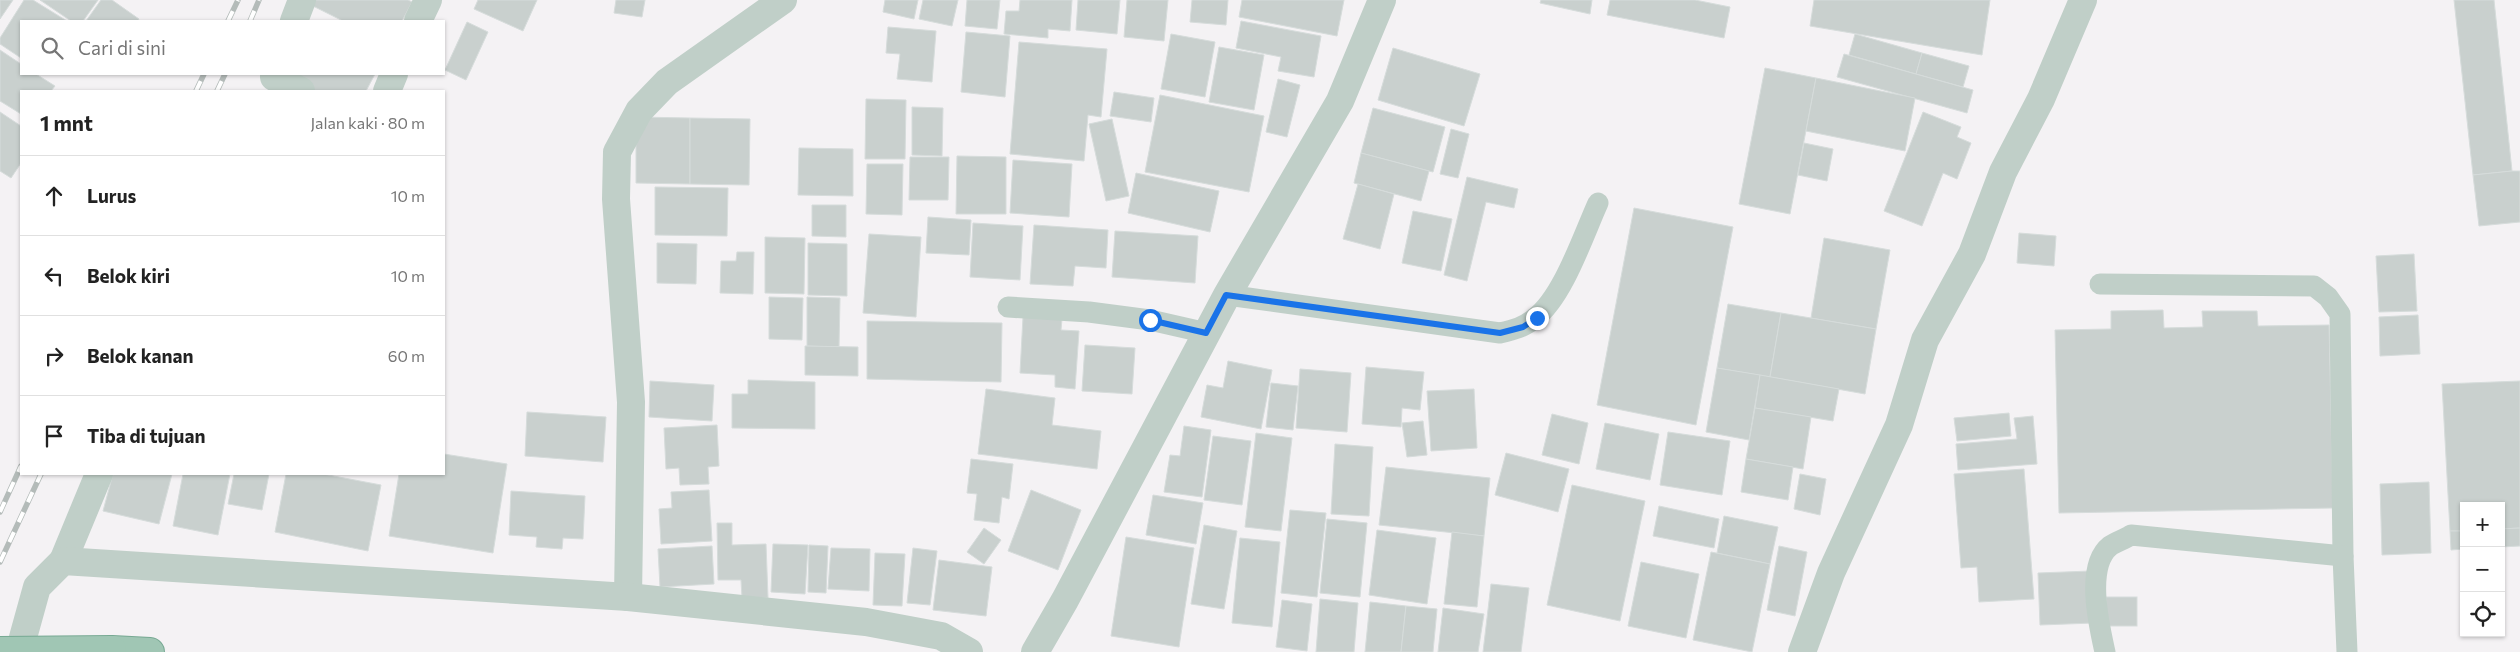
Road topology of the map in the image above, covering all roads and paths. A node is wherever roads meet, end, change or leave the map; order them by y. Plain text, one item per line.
1 (302, 0) edge
2 (428, 0) edge
3 (783, 0) edge
4 (1382, 0) edge
5 (2083, 0) edge
6 (294, 20) edge
7 (418, 20) edge
8 (394, 75) edge
9 (272, 81) edge
10 (298, 90) edge
11 (387, 90) edge
12 (1598, 203) dead end
13 (2100, 284) dead end
14 (1226, 295) junction
15 (1008, 307) dead end
16 (1206, 333) junction
17 (99, 475) edge
18 (2343, 556) junction
19 (63, 561) junction
20 (628, 597) junction
21 (0, 651) edge
22 (19, 652) edge
23 (150, 652) edge
24 (969, 652) edge
25 (1034, 652) edge
26 (1802, 652) edge
27 (2105, 652) edge
28 (2347, 652) edge

1 - 6 street
2 - 7 street
3 - 20 street
4 - 14 street
5 - 26 street
8 - 11 street
9 - 10 street
12 - 14 lane
13 - 18 lane
14 - 16 street
15 - 16 lane
16 - 25 street
17 - 19 street
18 - 27 lane
18 - 28 lane
19 - 20 street
19 - 22 street
20 - 24 street
21 - 23 highway, bridge

